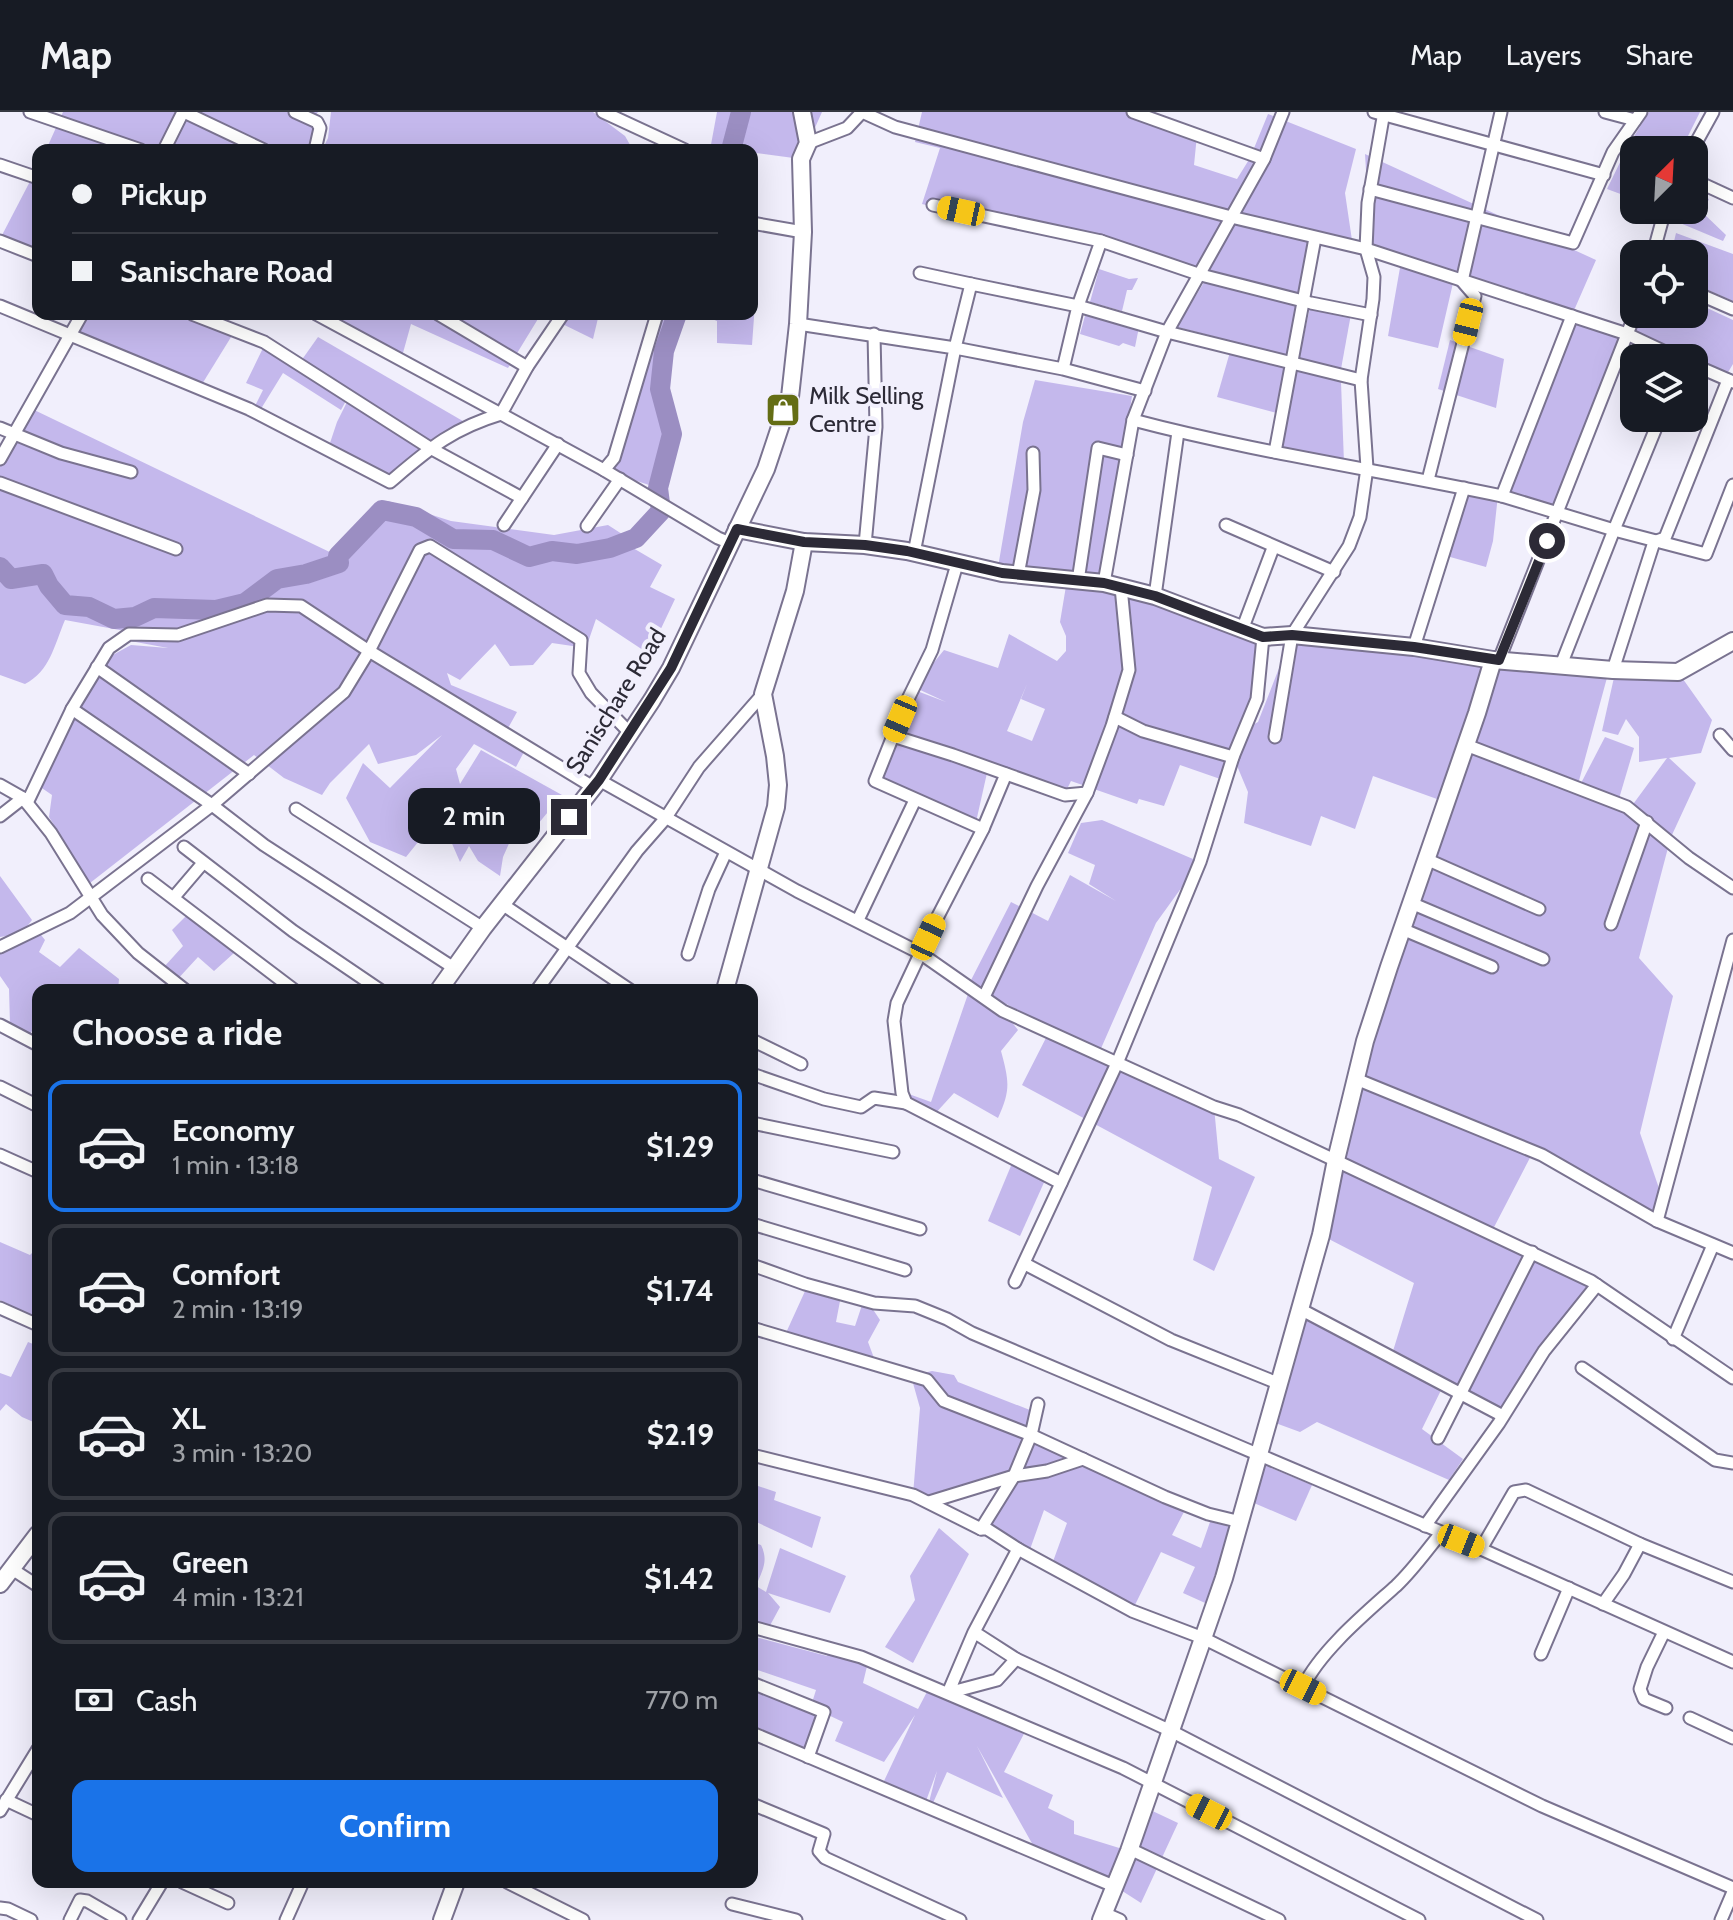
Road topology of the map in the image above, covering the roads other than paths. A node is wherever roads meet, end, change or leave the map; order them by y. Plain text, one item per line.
1 (30, 112) edge
2 (184, 112) edge
3 (295, 112) edge
4 (603, 112) edge
5 (802, 112) edge
6 (862, 112) edge
7 (1133, 112) edge
8 (1283, 112) edge
9 (1501, 112) edge
10 (1605, 112) edge
11 (1713, 112) edge
12 (1380, 113) edge
13 (1638, 116) edge
14 (1700, 136) edge
15 (808, 143) junction
16 (123, 144) edge
17 (167, 144) edge
18 (251, 144) edge
19 (316, 144) edge
20 (672, 144) edge
21 (1494, 147) junction
22 (1264, 159) junction
23 (0, 165) edge
24 (1604, 175) junction
25 (32, 176) edge
26 (1708, 186) edge
27 (1370, 189) junction
28 (1733, 198) edge
29 (933, 205) dead end
30 (1231, 217) junction
31 (1477, 218) junction
32 (758, 224) edge
33 (803, 232) junction
34 (1315, 238) junction
35 (0, 241) edge
36 (1101, 241) junction
37 (1366, 249) junction
38 (32, 254) edge
39 (920, 273) dead end
40 (1201, 275) junction
41 (1462, 281) junction
42 (971, 284) junction
43 (1708, 298) edge
44 (1304, 301) junction
45 (0, 306) edge
46 (1078, 306) junction
47 (1733, 309) edge
48 (1371, 315) junction
49 (1572, 316) junction
50 (32, 319) edge
51 (34, 320) edge
52 (79, 320) edge
53 (207, 320) edge
54 (327, 320) edge
55 (448, 320) edge
56 (555, 320) edge
57 (655, 320) edge
58 (798, 324) junction
59 (1629, 328) edge
60 (1167, 332) junction
61 (874, 334) junction
62 (1627, 334) junction
63 (70, 335) junction
64 (1648, 344) edge
65 (955, 348) junction
66 (1292, 362) junction
67 (527, 367) junction
68 (1063, 369) junction
69 (1708, 371) edge
70 (1361, 380) junction
71 (1730, 381) edge
72 (1145, 391) junction
73 (501, 414) junction
74 (1133, 420) junction
75 (0, 428) edge
76 (1178, 432) junction
77 (1654, 432) edge
78 (14, 433) junction
79 (558, 444) junction
80 (430, 448) junction
81 (1275, 452) junction
82 (1033, 453) dead end
83 (1127, 455) junction
84 (0, 459) edge
85 (1367, 468) junction
86 (604, 470) junction
87 (131, 472) dead end
88 (620, 479) junction
89 (1428, 480) junction
90 (0, 483) edge
91 (1733, 485) edge
92 (1464, 488) junction
93 (1502, 496) junction
94 (522, 498) junction
95 (1559, 512) junction
96 (504, 525) dead end
97 (1226, 525) dead end
98 (587, 526) dead end
99 (1614, 530) junction
100 (733, 536) junction
101 (804, 542) junction
102 (1654, 542) junction
103 (865, 545) junction
104 (1273, 548) junction
105 (176, 549) dead end
106 (914, 553) junction
107 (957, 564) junction
108 (1334, 572) junction
109 (1018, 575) junction
110 (1078, 581) junction
111 (1112, 585) junction
112 (1155, 596) junction
113 (1242, 630) junction
114 (1292, 635) junction
115 (1263, 637) junction
116 (1733, 641) edge
117 (1414, 647) junction
118 (369, 651) junction
119 (1496, 660) junction
120 (1561, 665) junction
121 (97, 667) junction
122 (1613, 670) junction
123 (763, 694) junction
124 (72, 709) junction
125 (1115, 717) junction
126 (630, 733) junction
127 (1720, 735) dead end
128 (893, 736) junction
129 (1275, 737) dead end
130 (1466, 745) junction
131 (1733, 750) edge
132 (1233, 757) junction
133 (249, 774) junction
134 (1006, 774) junction
135 (596, 783) junction
136 (0, 785) edge
137 (1087, 793) junction
138 (915, 800) junction
139 (25, 801) junction
140 (212, 805) junction
141 (296, 809) dead end
142 (0, 816) edge
143 (665, 819) junction
144 (1647, 822) junction
145 (983, 829) junction
146 (184, 847) dead end
147 (726, 852) junction
148 (1426, 859) junction
149 (203, 863) junction
150 (758, 870) junction
151 (148, 879) dead end
152 (1733, 888) edge
153 (92, 897) junction
154 (174, 897) junction
155 (1411, 903) junction
156 (502, 904) junction
157 (1539, 909) dead end
158 (858, 920) junction
159 (1611, 924) dead end
160 (483, 928) junction
161 (1402, 929) junction
162 (1733, 940) edge
163 (0, 947) edge
164 (567, 947) junction
165 (920, 953) junction
166 (688, 954) dead end
167 (1543, 959) dead end
168 (1492, 967) dead end
169 (454, 968) junction
170 (177, 984) edge
171 (286, 984) edge
172 (371, 984) edge
173 (443, 984) edge
174 (541, 984) edge
175 (621, 984) edge
176 (727, 984) edge
177 (984, 997) junction
178 (0, 1025) edge
179 (32, 1042) edge
180 (758, 1043) edge
181 (1118, 1061) junction
182 (801, 1064) dead end
183 (758, 1076) edge
184 (1356, 1079) junction
185 (0, 1087) edge
186 (32, 1103) edge
187 (906, 1103) junction
188 (758, 1124) edge
189 (893, 1152) dead end
190 (0, 1155) edge
191 (1336, 1160) junction
192 (32, 1169) edge
193 (758, 1182) edge
194 (1061, 1183) junction
195 (1657, 1221) junction
196 (758, 1226) edge
197 (920, 1229) dead end
198 (1713, 1245) junction
199 (1532, 1252) junction
200 (1733, 1253) edge
201 (1025, 1264) junction
202 (758, 1267) edge
203 (905, 1270) dead end
204 (1015, 1282) dead end
205 (1597, 1285) junction
206 (0, 1308) edge
207 (1300, 1309) junction
208 (32, 1322) edge
209 (758, 1330) edge
210 (1673, 1339) junction
211 (1582, 1368) dead end
212 (1733, 1378) edge
213 (1280, 1384) junction
214 (1462, 1394) junction
215 (1038, 1404) dead end
216 (1503, 1416) junction
217 (1031, 1435) junction
218 (1438, 1438) dead end
219 (758, 1456) edge
220 (1259, 1456) junction
221 (1083, 1459) junction
222 (1733, 1463) edge
223 (1014, 1476) junction
224 (929, 1502) junction
225 (1241, 1522) junction
226 (1425, 1526) junction
227 (981, 1529) junction
228 (1441, 1533) junction
229 (32, 1542) edge
230 (1640, 1544) junction
231 (1018, 1549) junction
232 (1481, 1549) junction
233 (12, 1569) junction
234 (32, 1582) edge
235 (1733, 1582) edge
236 (0, 1584) edge
237 (1569, 1588) junction
238 (1603, 1604) junction
239 (758, 1629) edge
240 (974, 1632) junction
241 (1664, 1632) junction
242 (1203, 1638) junction
243 (1541, 1654) dead end
244 (1016, 1659) junction
245 (1733, 1662) edge
246 (758, 1685) edge
247 (1303, 1687) junction
248 (948, 1693) junction
249 (1666, 1708) dead end
250 (1690, 1718) dead end
251 (1171, 1731) junction
252 (758, 1736) edge
253 (1733, 1738) edge
254 (808, 1757) junction
255 (32, 1759) edge
256 (1153, 1782) junction
257 (3, 1805) edge
258 (758, 1806) edge
259 (32, 1813) edge
260 (1130, 1849) junction
261 (1116, 1887) junction
262 (158, 1888) edge
263 (195, 1888) edge
264 (300, 1888) edge
265 (454, 1888) edge
266 (519, 1888) edge
267 (1733, 1890) edge
268 (228, 1903) dead end
269 (732, 1904) dead end
270 (0, 1908) edge
271 (1102, 1916) edge
272 (31, 1920) edge
273 (70, 1920) edge
274 (120, 1920) edge
275 (139, 1920) edge
276 (286, 1920) edge
277 (442, 1920) edge
278 (583, 1920) edge
279 (796, 1920) edge
280 (960, 1920) edge
281 (1120, 1920) edge
282 (1279, 1920) edge
283 (1419, 1920) edge
284 (1537, 1920) edge
285 (1721, 1920) edge

1 - 16 street
2 - 17 street
2 - 18 street
3 - 19 street
4 - 20 street
5 - 15 street
6 - 15 street
6 - 30 street
7 - 22 street
8 - 22 street
9 - 21 street
10 - 13 street
11 - 14 street
12 - 21 street
12 - 27 street
13 - 24 street
15 - 33 street, Sanischare Road
21 - 24 street
21 - 31 street
22 - 30 street
23 - 25 street
24 - 31 street
26 - 28 street
27 - 31 street
27 - 37 street
29 - 36 street
30 - 34 street
30 - 40 street
31 - 41 street
32 - 33 street
33 - 58 street, Sanischare Road
34 - 37 street
34 - 44 street
35 - 38 street
36 - 40 street
36 - 46 street
37 - 41 street
37 - 48 street
39 - 42 street
40 - 44 street
40 - 60 street
41 - 49 street
41 - 89 street
42 - 46 street
42 - 65 street
43 - 47 street
44 - 48 street
44 - 66 street
45 - 50 street
46 - 60 street
46 - 68 street
48 - 70 street
49 - 62 street
49 - 93 street
51 - 63 street
52 - 63 street
53 - 80 street
54 - 73 street
55 - 67 street
56 - 67 street
57 - 86 street
58 - 61 street
58 - 100 street, Sanischare Road
59 - 62 street
60 - 66 street
60 - 72 street
61 - 65 street
61 - 103 street
62 - 64 street
62 - 95 street
63 - 78 street
63 - 80 street
65 - 68 street
65 - 106 street
66 - 70 street
66 - 81 street
67 - 73 street
68 - 72 street
69 - 71 street
70 - 85 street
71 - 102 street
72 - 74 street
73 - 79 street
73 - 80 street
74 - 76 street
74 - 83 street
75 - 78 street
76 - 81 street
76 - 112 street
77 - 99 street
78 - 84 street
78 - 87 street
79 - 86 street
79 - 94 street
80 - 94 street
81 - 85 street
82 - 109 street
83 - 110 street
83 - 111 street
85 - 89 street
85 - 108 street
86 - 88 street
88 - 98 street
88 - 100 street
89 - 92 street
90 - 105 street
91 - 102 street
92 - 93 street
92 - 117 street
93 - 95 street
94 - 96 street
95 - 99 street
95 - 119 street
97 - 104 street
99 - 102 street
99 - 120 street
100 - 101 street
100 - 126 street, Sanischare Road
101 - 103 street
101 - 123 street
102 - 122 street
103 - 106 street
104 - 108 street
104 - 113 street
106 - 107 street
107 - 109 street
107 - 128 street
108 - 114 street
109 - 110 street
110 - 111 street
111 - 112 street
111 - 125 street
112 - 113 street
113 - 115 street
114 - 115 street
114 - 117 street
114 - 129 street
115 - 132 street
116 - 122 street
117 - 119 street
118 - 121 street
118 - 126 street
118 - 133 street
118 - 135 street
119 - 120 street
119 - 130 street
120 - 122 street
121 - 124 street
121 - 133 street
123 - 143 street
123 - 150 street
124 - 139 street
124 - 140 street
125 - 132 street
125 - 137 street
126 - 135 street, Sanischare Road
127 - 131 street
128 - 134 street
128 - 138 street
130 - 144 street
130 - 148 street
132 - 181 street
133 - 140 street
134 - 137 street
134 - 145 street
135 - 143 street
135 - 156 street, Sanischare Road
136 - 139 street
137 - 177 street
138 - 145 street
138 - 158 street
139 - 142 street
139 - 153 street
140 - 153 street
140 - 169 street
141 - 160 street
143 - 147 street
143 - 164 street
144 - 152 street
144 - 159 street
145 - 165 street
146 - 149 street
147 - 150 street
147 - 166 street
148 - 155 street
148 - 157 street
149 - 154 street
149 - 172 street
150 - 158 street
150 - 176 street
151 - 154 street
153 - 163 street
153 - 170 street
154 - 171 street
155 - 161 street
155 - 167 street
156 - 160 street, Sanischare Road
156 - 164 street
158 - 165 street
160 - 169 street, Sanischare Road
161 - 168 street
161 - 184 street
162 - 195 street
164 - 174 street
164 - 175 street
165 - 177 street
165 - 187 street
169 - 173 street, Sanischare Road
177 - 181 street
178 - 179 street
180 - 182 street
181 - 191 street
181 - 194 street
183 - 187 street
184 - 191 street
184 - 195 street
185 - 186 street
187 - 194 street
188 - 189 street
190 - 192 street
191 - 199 street
191 - 207 street
193 - 197 street
194 - 201 street
195 - 198 street
196 - 203 street
198 - 200 street
198 - 210 street
199 - 205 street
199 - 214 street
201 - 204 street
201 - 213 street
202 - 220 street
205 - 210 street
205 - 216 street
206 - 208 street
207 - 213 street
207 - 214 street
209 - 217 street
210 - 212 street
211 - 222 street
213 - 220 street
214 - 216 street
214 - 218 street
215 - 217 street
216 - 226 street
217 - 221 street
217 - 223 street
219 - 224 street
220 - 225 street
220 - 226 street
221 - 223 street
221 - 225 street
223 - 224 street
223 - 227 street
224 - 227 street
225 - 242 street
226 - 228 street
227 - 231 street
228 - 232 street
228 - 247 street
229 - 233 street
230 - 232 street
230 - 235 street
230 - 238 street
231 - 240 street
231 - 242 street
232 - 237 street
233 - 234 street
233 - 236 street
237 - 238 street
237 - 243 street
238 - 241 street
239 - 248 street
240 - 244 street
240 - 248 street
241 - 245 street
241 - 249 street
242 - 247 street
242 - 251 street
244 - 248 street
244 - 251 street
246 - 254 street
247 - 267 street
248 - 256 street
250 - 253 street
251 - 256 street
251 - 284 street
252 - 254 street
254 - 261 street
255 - 257 street
256 - 260 street
256 - 283 street
257 - 259 street
258 - 280 street
260 - 261 street
260 - 282 street
261 - 271 street
262 - 275 street
263 - 268 street
264 - 276 street
265 - 277 street
266 - 278 street
267 - 285 street
269 - 279 street
270 - 272 street
271 - 281 street
273 - 274 street

